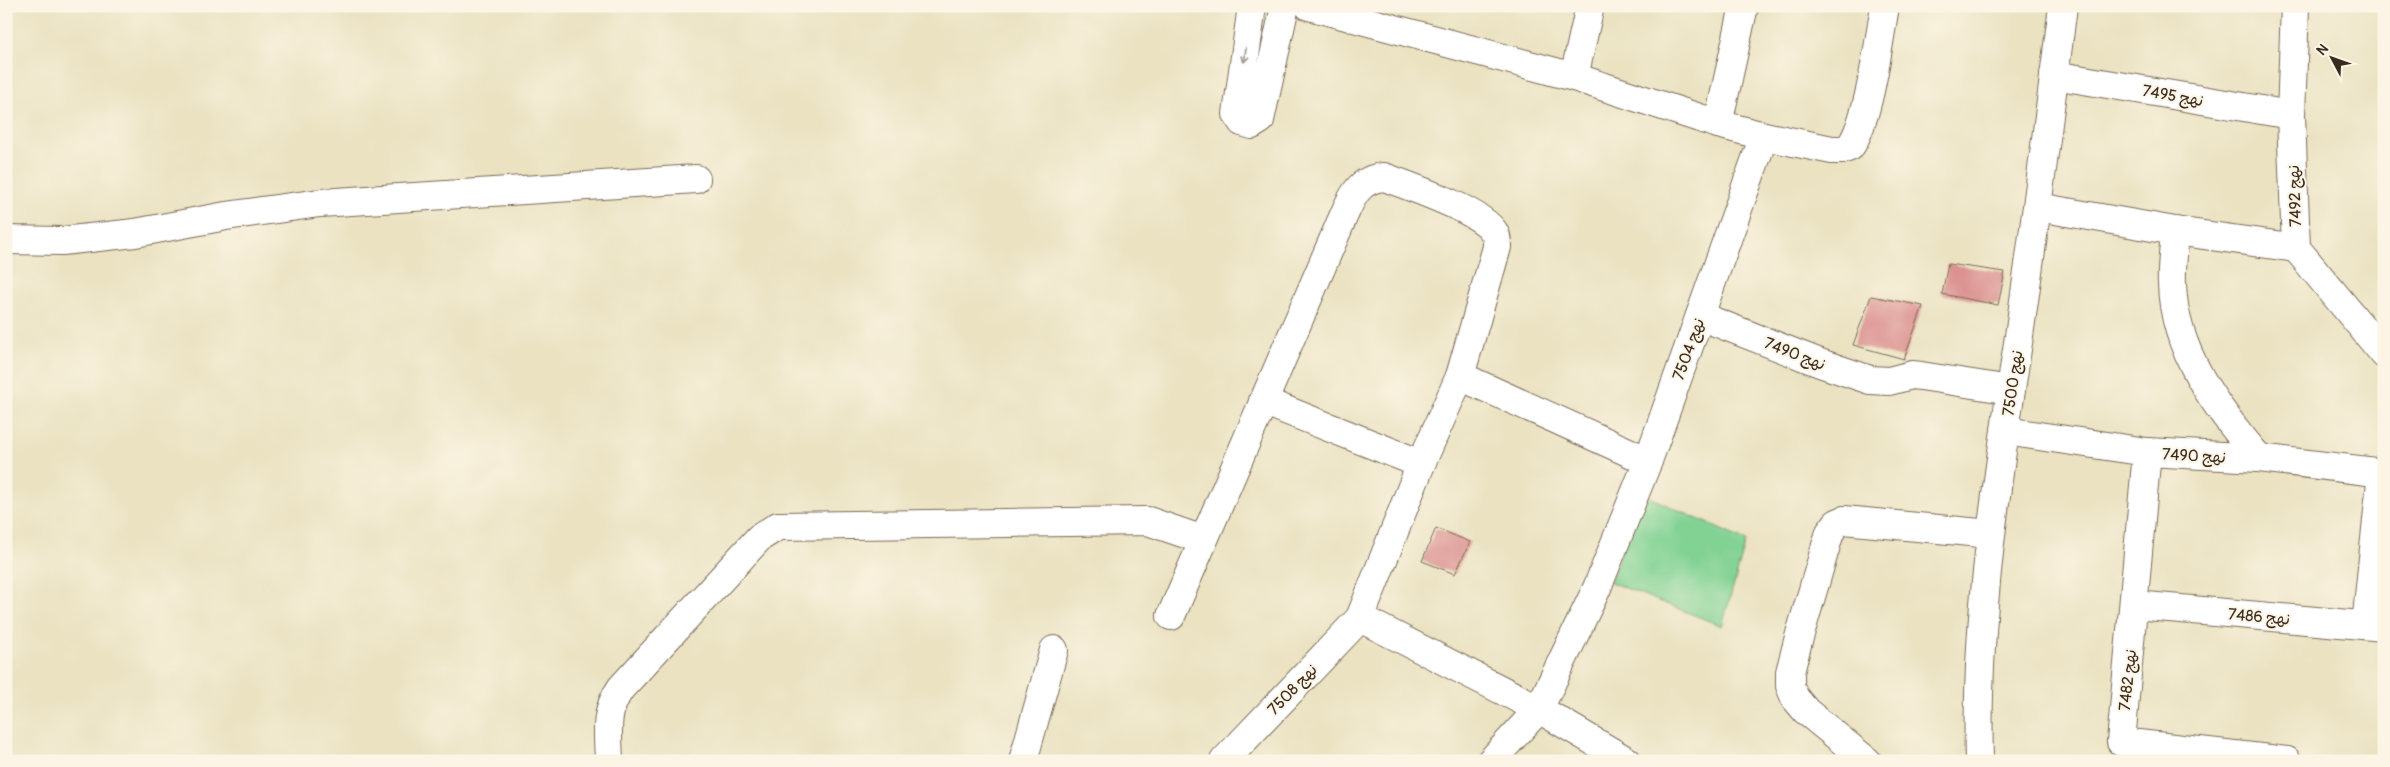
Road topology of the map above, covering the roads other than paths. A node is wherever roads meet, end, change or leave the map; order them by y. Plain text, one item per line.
1 (1252, 6) edge
2 (1285, 6) edge
3 (1309, 6) edge
4 (1590, 6) edge
5 (1744, 6) edge
6 (1885, 6) edge
7 (2063, 6) edge
8 (2295, 6) edge
9 (2054, 75) junction
10 (1574, 77) junction
11 (2291, 115) junction
12 (1718, 124) junction
13 (1764, 136) junction
14 (696, 179) dead end
15 (2038, 207) junction
16 (2175, 231) junction
17 (6, 240) edge
18 (2296, 248) junction
19 (1700, 316) junction
20 (2384, 354) edge
21 (1460, 376) junction
22 (2011, 390) junction
23 (1263, 401) junction
24 (2005, 431) junction
25 (2147, 452) junction
26 (2259, 458) junction
27 (1648, 461) junction
28 (1421, 464) junction
29 (2383, 472) edge
30 (1991, 534) junction
31 (1203, 540) junction
32 (2135, 605) junction
33 (1170, 616) dead end
34 (1360, 618) junction
35 (2375, 626) edge
36 (1054, 650) dead end
37 (1540, 709) junction
38 (2120, 751) edge
39 (608, 761) edge
40 (1023, 761) edge
41 (1224, 761) edge
42 (1491, 761) edge
43 (1627, 761) edge
44 (1867, 761) edge
45 (1979, 761) edge
46 (2287, 761) edge

1 -> 2 street
3 - 10 street
4 - 10 street
5 - 12 street
6 - 13 street
7 - 9 street, نهج 7500
8 - 11 street, نهج 7492
9 - 11 street, نهج 7495
9 - 15 street, نهج 7500
10 - 12 street
11 - 18 street, نهج 7492
12 - 13 street
13 - 19 street, نهج 7504
14 - 17 street
15 - 16 street
15 - 22 street, نهج 7500
16 - 18 street
16 - 26 street
18 - 20 street, نهج 7492
19 - 22 street, نهج 7490
19 - 27 street, نهج 7504
21 - 23 street
21 - 27 street
21 - 28 street
22 - 24 street, نهج 7500
23 - 28 street
23 - 31 street
24 - 25 street, نهج 7490
24 - 30 street, نهج 7500
25 - 26 street, نهج 7490
25 - 32 street, نهج 7482
26 - 29 street, نهج 7490
27 - 37 street, نهج 7504
28 - 34 street
29 - 35 street
30 - 44 street
30 - 45 street, نهج 7500
31 - 33 street
31 - 39 street
32 - 35 street, نهج 7486
32 - 38 street, نهج 7482
34 - 37 street
34 - 41 street, نهج 7508
36 - 40 street
37 - 42 street, نهج 7504
37 - 43 street
38 - 46 street, نهج 7482

